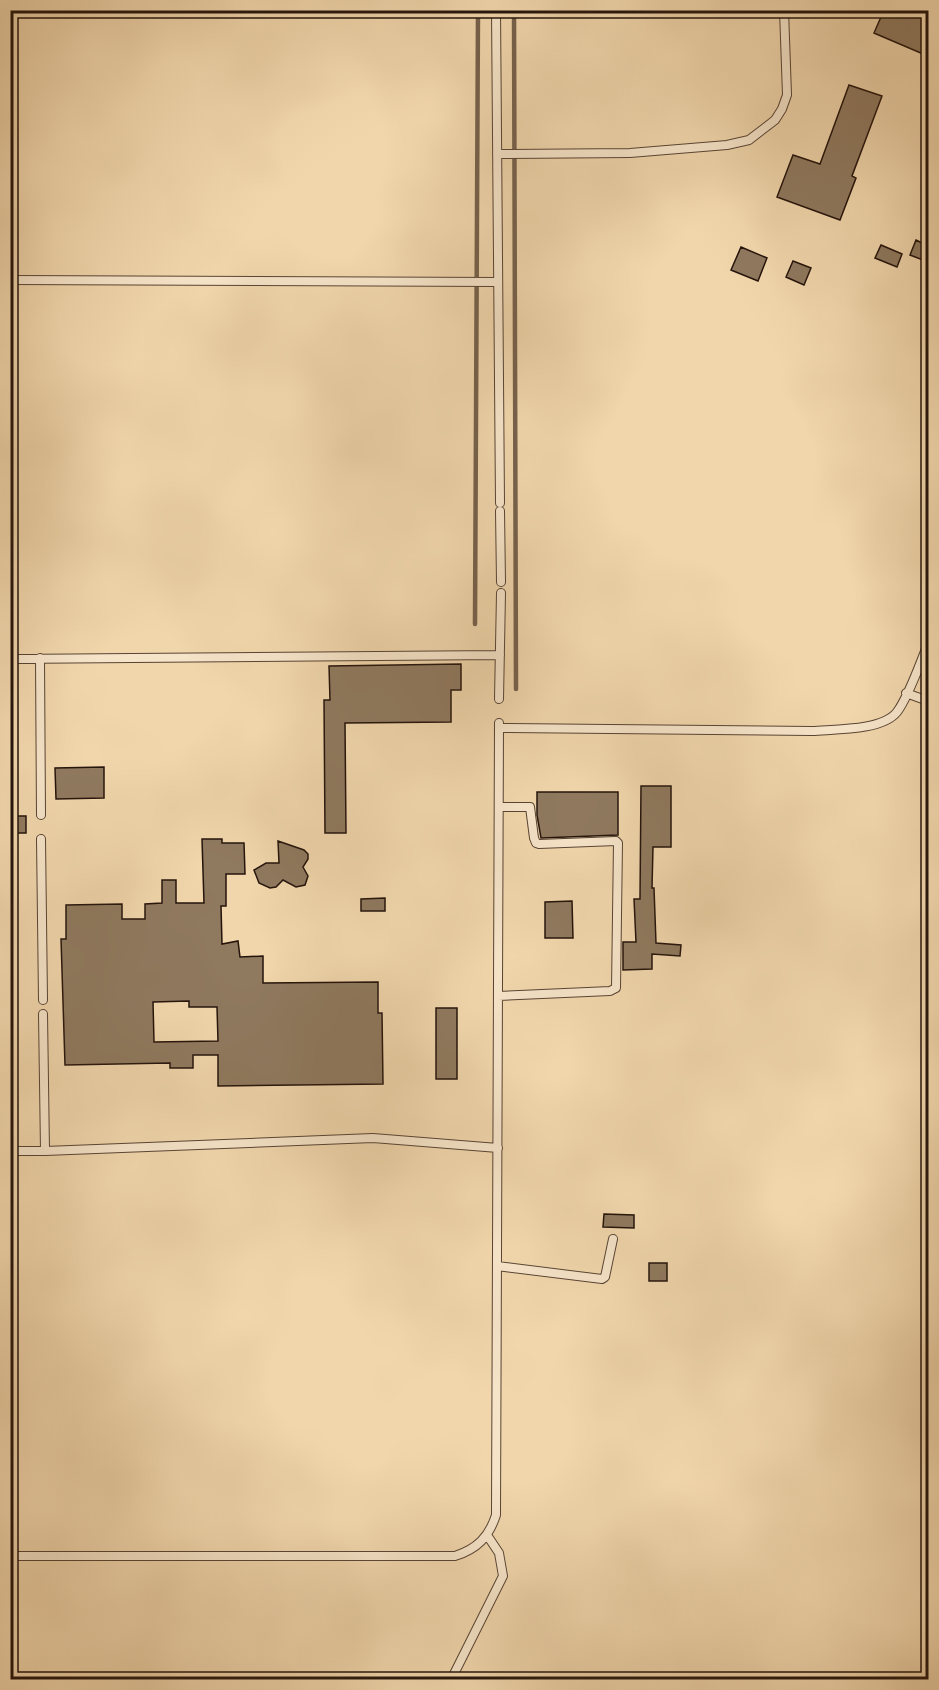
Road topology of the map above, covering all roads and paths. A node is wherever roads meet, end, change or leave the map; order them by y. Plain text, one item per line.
1 (496, 10) edge
2 (784, 10) edge
3 (497, 154) junction
4 (10, 280) edge
5 (498, 282) junction
6 (501, 582) dead end
7 (501, 593) dead end
8 (928, 644) edge
9 (500, 655) junction
10 (40, 658) junction
11 (10, 659) edge
12 (906, 693) junction
13 (499, 699) dead end
14 (928, 701) edge
15 (499, 807) junction
16 (41, 815) dead end
17 (41, 840) dead end
18 (498, 996) junction
19 (42, 1000) dead end
20 (42, 1014) dead end
21 (498, 1148) junction
22 (10, 1151) edge
23 (45, 1151) junction
24 (613, 1239) dead end
25 (497, 1266) junction
26 (487, 1535) junction
27 (10, 1556) edge
28 (451, 1680) edge

1 - 3 lane
2 - 3 lane
3 - 5 lane
4 - 5 lane
5 - 6 lane
7 - 9 lane
8 - 12 lane
9 - 10 lane
9 - 13 lane
10 - 11 lane
10 - 16 lane
12 - 14 lane
12 - 15 lane
15 - 18 lane
15 - 18 lane
17 - 19 lane
18 - 21 lane
20 - 23 lane
21 - 23 lane
21 - 25 lane
22 - 23 lane
24 - 25 lane
25 - 26 lane
26 - 27 lane
26 - 28 lane

